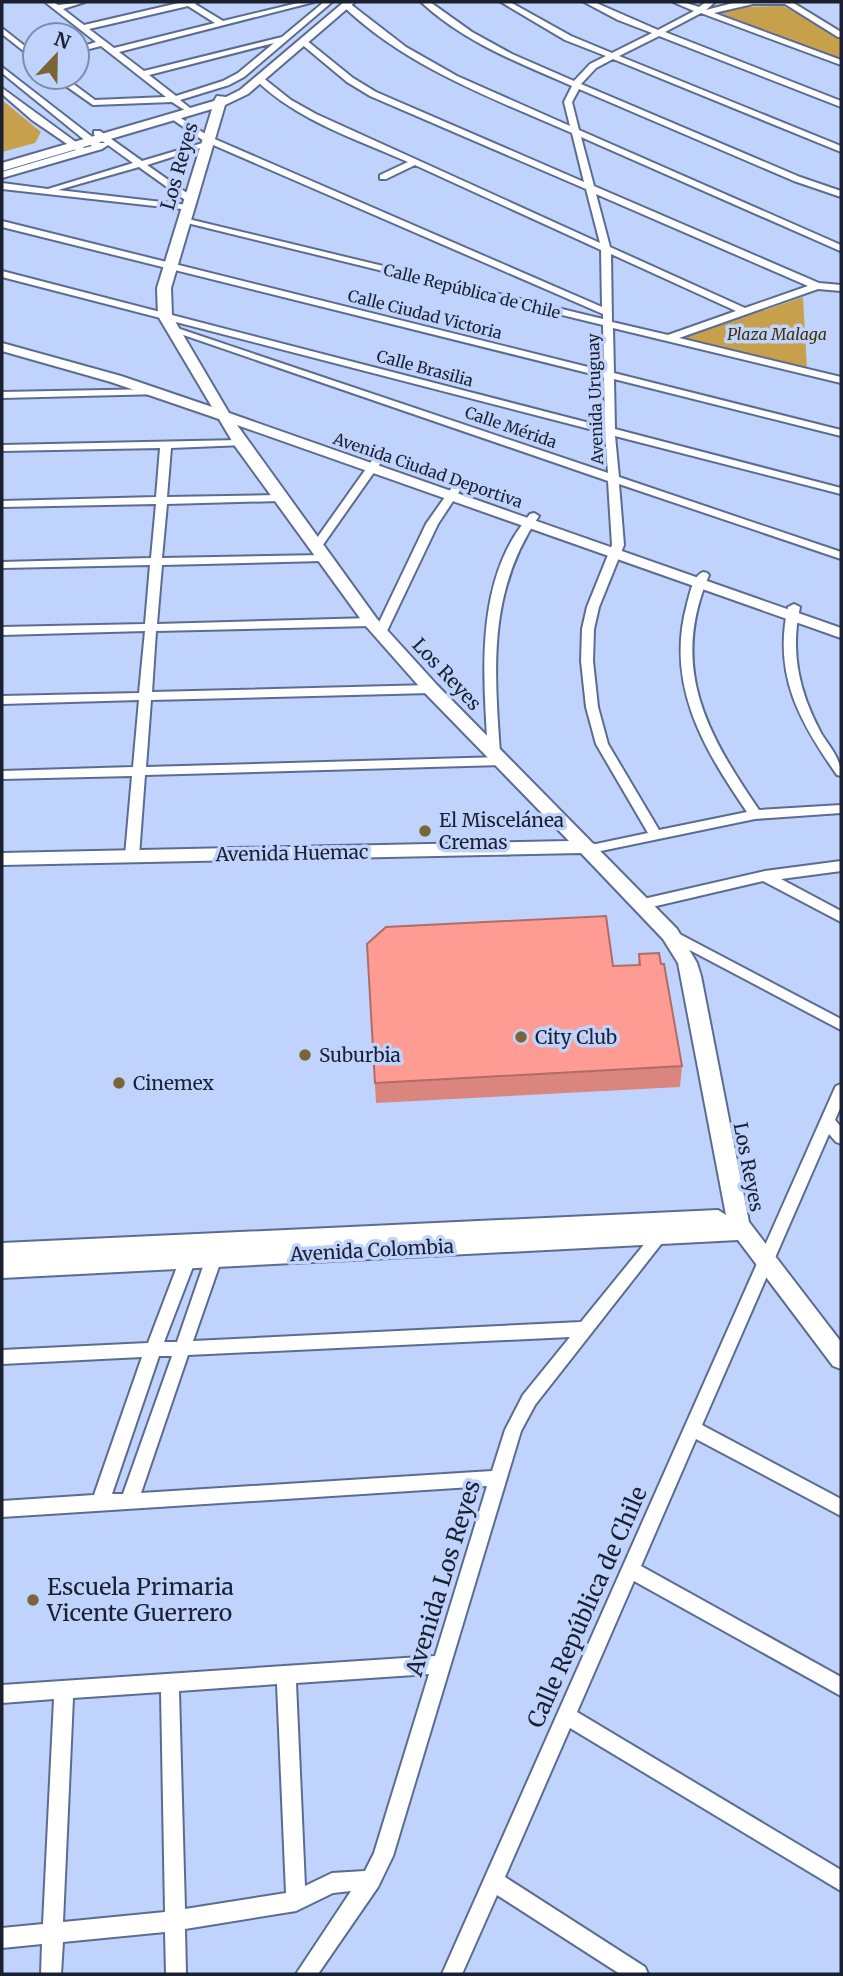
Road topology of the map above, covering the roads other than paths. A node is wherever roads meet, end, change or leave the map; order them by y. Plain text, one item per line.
1 (49, 2) edge
2 (81, 2) edge
3 (190, 2) edge
4 (310, 2) edge
5 (328, 2) edge
6 (425, 2) edge
7 (505, 2) edge
8 (588, 2) edge
9 (677, 2) edge
10 (711, 2) edge
11 (740, 2) edge
12 (785, 2) edge
13 (345, 3) edge
14 (750, 3) edge
15 (57, 8) junction
16 (700, 12) junction
17 (74, 21) edge
18 (222, 24) junction
19 (91, 26) edge
20 (2, 30) edge
21 (656, 32) junction
22 (91, 34) edge
23 (841, 35) edge
24 (285, 38) junction
25 (303, 42) junction
26 (103, 43) junction
27 (21, 46) edge
28 (91, 46) edge
29 (113, 51) junction
30 (611, 56) junction
31 (841, 63) edge
32 (2, 69) edge
33 (143, 74) junction
34 (259, 79) junction
35 (576, 86) junction
36 (2, 90) edge
37 (77, 91) edge
38 (174, 99) junction
39 (221, 101) junction
40 (841, 104) edge
41 (186, 108) junction
42 (173, 117) junction
43 (575, 131) junction
44 (98, 139) junction
45 (206, 142) junction
46 (75, 146) junction
47 (841, 149) edge
48 (2, 159) edge
49 (415, 162) junction
50 (139, 163) junction
51 (2, 167) edge
52 (2, 175) edge
53 (383, 177) dead end
54 (2, 186) edge
55 (593, 188) junction
56 (44, 191) junction
57 (841, 194) edge
58 (188, 210) junction
59 (2, 224) edge
60 (841, 248) edge
61 (607, 249) junction
62 (171, 267) junction
63 (2, 274) edge
64 (817, 286) junction
65 (841, 288) edge
66 (743, 311) junction
67 (607, 312) junction
68 (168, 322) junction
69 (607, 323) junction
70 (668, 338) junction
71 (2, 341) edge
72 (2, 347) edge
73 (608, 376) junction
74 (841, 380) edge
75 (156, 393) junction
76 (2, 395) edge
77 (222, 411) junction
78 (610, 433) junction
79 (841, 433) edge
80 (240, 443) junction
81 (166, 445) junction
82 (2, 448) edge
83 (374, 465) junction
84 (614, 479) junction
85 (841, 491) edge
86 (453, 492) junction
87 (279, 498) junction
88 (161, 501) junction
89 (2, 504) edge
90 (531, 520) junction
91 (617, 550) junction
92 (319, 552) junction
93 (841, 556) edge
94 (156, 562) junction
95 (2, 565) edge
96 (701, 579) junction
97 (793, 611) junction
98 (841, 625) edge
99 (376, 627) junction
100 (151, 628) junction
101 (2, 631) edge
102 (841, 633) edge
103 (431, 689) junction
104 (145, 696) junction
105 (2, 700) edge
106 (498, 757) junction
107 (139, 771) junction
108 (841, 772) edge
109 (2, 775) edge
110 (841, 809) edge
111 (755, 815) junction
112 (656, 836) junction
113 (583, 847) junction
114 (132, 856) junction
115 (2, 859) edge
116 (841, 866) edge
117 (765, 876) junction
118 (639, 905) junction
119 (841, 917) edge
120 (670, 934) junction
121 (841, 1025) edge
122 (841, 1090) edge
123 (828, 1121) junction
124 (841, 1138) edge
125 (739, 1225) junction
126 (666, 1228) junction
127 (216, 1250) junction
128 (191, 1251) junction
129 (2, 1252) edge
130 (765, 1259) junction
131 (2, 1269) edge
132 (587, 1329) junction
133 (180, 1349) junction
134 (153, 1350) junction
135 (2, 1357) edge
136 (841, 1359) edge
137 (694, 1429) junction
138 (498, 1479) junction
139 (129, 1502) junction
140 (100, 1503) junction
141 (841, 1508) edge
142 (2, 1509) edge
143 (630, 1569) junction
144 (442, 1664) junction
145 (286, 1674) junction
146 (170, 1682) junction
147 (841, 1687) edge
148 (64, 1690) junction
149 (2, 1695) edge
150 (565, 1714) junction
151 (371, 1880) junction
152 (841, 1881) edge
153 (494, 1882) junction
154 (296, 1901) junction
155 (175, 1921) junction
156 (53, 1934) junction
157 (2, 1938) edge
158 (51, 1974) edge
159 (176, 1974) edge
160 (306, 1974) edge
161 (452, 1974) edge
162 (638, 1974) edge

1 - 15 street
2 - 15 street
3 - 18 street
3 - 19 street
4 - 18 street
5 - 24 street
6 - 35 street
7 - 30 street
8 - 21 street
9 - 16 street
10 - 16 street
11 - 14 street
12 - 14 street
12 - 23 street
13 - 25 street
13 - 39 street
13 - 43 street
14 - 16 street
15 - 17 street
16 - 21 street
16 - 31 street
18 - 29 street
20 - 27 street
21 - 30 street
21 - 40 street
22 - 26 street
24 - 33 street
24 - 38 street
25 - 34 street
25 - 55 street
26 - 28 street
26 - 29 street
29 - 33 street
30 - 35 street
30 - 47 street
32 - 44 street, Calle República de Chile
33 - 38 street
34 - 39 street
34 - 49 street
35 - 43 street, Avenida Uruguay
35 - 57 street
36 - 46 street
37 - 38 street
38 - 41 street
39 - 41 street
39 - 42 street
39 - 45 main road, Los Reyes
41 - 44 street
42 - 44 street
42 - 45 street
43 - 55 street, Avenida Uruguay
43 - 60 street
44 - 46 street
44 - 46 street
44 - 50 street, Calle República de Chile
45 - 50 street
45 - 58 main road, Los Reyes
45 - 67 street
46 - 48 street
46 - 51 street
46 - 52 street
49 - 53 street
49 - 61 street
50 - 56 street
50 - 58 street, Calle República de Chile
54 - 56 street
55 - 61 street, Avenida Uruguay
55 - 64 street
56 - 58 street
58 - 62 main road, Los Reyes
58 - 69 street, Calle República de Chile
59 - 62 street, Calle Ciudad Victoria
61 - 66 street
61 - 67 street, Avenida Uruguay
62 - 68 main road, Los Reyes
62 - 73 street, Calle Ciudad Victoria
63 - 68 street, Calle Brasilia
64 - 65 street
64 - 66 street
66 - 70 street
67 - 69 street, Avenida Uruguay
68 - 77 main road, Los Reyes
68 - 78 street, Calle Brasilia
68 - 84 street, Calle Mérida
69 - 70 street, Calle República de Chile
69 - 73 street, Avenida Uruguay
70 - 74 street, Calle República de Chile
71 - 77 street, Avenida Ciudad Deportiva
72 - 75 street, Avenida Ciudad Deportiva
73 - 78 street, Avenida Uruguay
73 - 79 street, Calle Ciudad Victoria
75 - 76 street
75 - 77 street, Avenida Ciudad Deportiva
77 - 80 main road, Los Reyes
77 - 83 street, Avenida Ciudad Deportiva
78 - 84 street, Avenida Uruguay
78 - 85 street, Calle Brasilia
80 - 81 street
80 - 87 main road, Los Reyes
81 - 82 street
81 - 88 street
83 - 86 street, Avenida Ciudad Deportiva
83 - 92 street
84 - 91 street, Avenida Uruguay
84 - 93 street, Calle Mérida
86 - 90 street, Avenida Ciudad Deportiva
86 - 99 street
87 - 88 street
87 - 92 main road, Los Reyes
88 - 89 street
88 - 94 street
90 - 91 street, Avenida Ciudad Deportiva
90 - 106 street
91 - 96 street, Avenida Ciudad Deportiva
91 - 112 street, Avenida Uruguay
92 - 94 street
92 - 99 main road, Los Reyes
94 - 95 street
94 - 100 street
96 - 97 street, Avenida Ciudad Deportiva
96 - 111 street
97 - 98 street, Avenida Ciudad Deportiva
97 - 102 street, Avenida Ciudad Deportiva
97 - 108 street
99 - 100 street
99 - 103 main road, Los Reyes
100 - 101 street
100 - 104 street
103 - 104 street
103 - 106 main road, Los Reyes
104 - 105 street
104 - 107 street
106 - 107 street
106 - 113 main road, Los Reyes
107 - 109 street
107 - 114 street
110 - 111 street
111 - 112 street
112 - 113 street
113 - 114 street, Avenida Huemac
113 - 118 main road, Los Reyes
114 - 115 street, Avenida Huemac
116 - 117 street
117 - 118 street
117 - 119 street
118 - 120 main road, Los Reyes
120 - 121 street
120 - 125 main road, Los Reyes
122 - 123 street, Calle República de Chile
123 - 124 street
123 - 130 street, Calle República de Chile
125 - 126 street, Avenida Colombia
125 - 130 main road, Los Reyes
126 - 127 street, Avenida Colombia
126 - 132 street, Avenida Los Reyes
127 - 128 street, Avenida Colombia
127 - 133 street
128 - 129 street, Avenida Colombia
128 - 131 street, Avenida Colombia
128 - 134 street
130 - 136 street
130 - 137 street, Calle República de Chile
132 - 133 street
132 - 138 street, Avenida Los Reyes
133 - 134 street
133 - 139 street
134 - 135 street
134 - 140 street
137 - 141 street
137 - 143 street, Calle República de Chile
138 - 139 street
138 - 144 street, Avenida Los Reyes
139 - 140 street
140 - 142 street
143 - 147 street
143 - 150 street, Calle República de Chile
144 - 145 street
144 - 151 street, Avenida Los Reyes
145 - 146 street
145 - 154 street
146 - 148 street
146 - 155 street
148 - 149 street
148 - 156 street
150 - 152 street
150 - 153 street, Calle República de Chile
151 - 154 street
151 - 160 street, Avenida Los Reyes
153 - 161 street, Calle República de Chile
153 - 162 street
154 - 155 street
155 - 156 street
155 - 159 street
156 - 157 street
156 - 158 street

